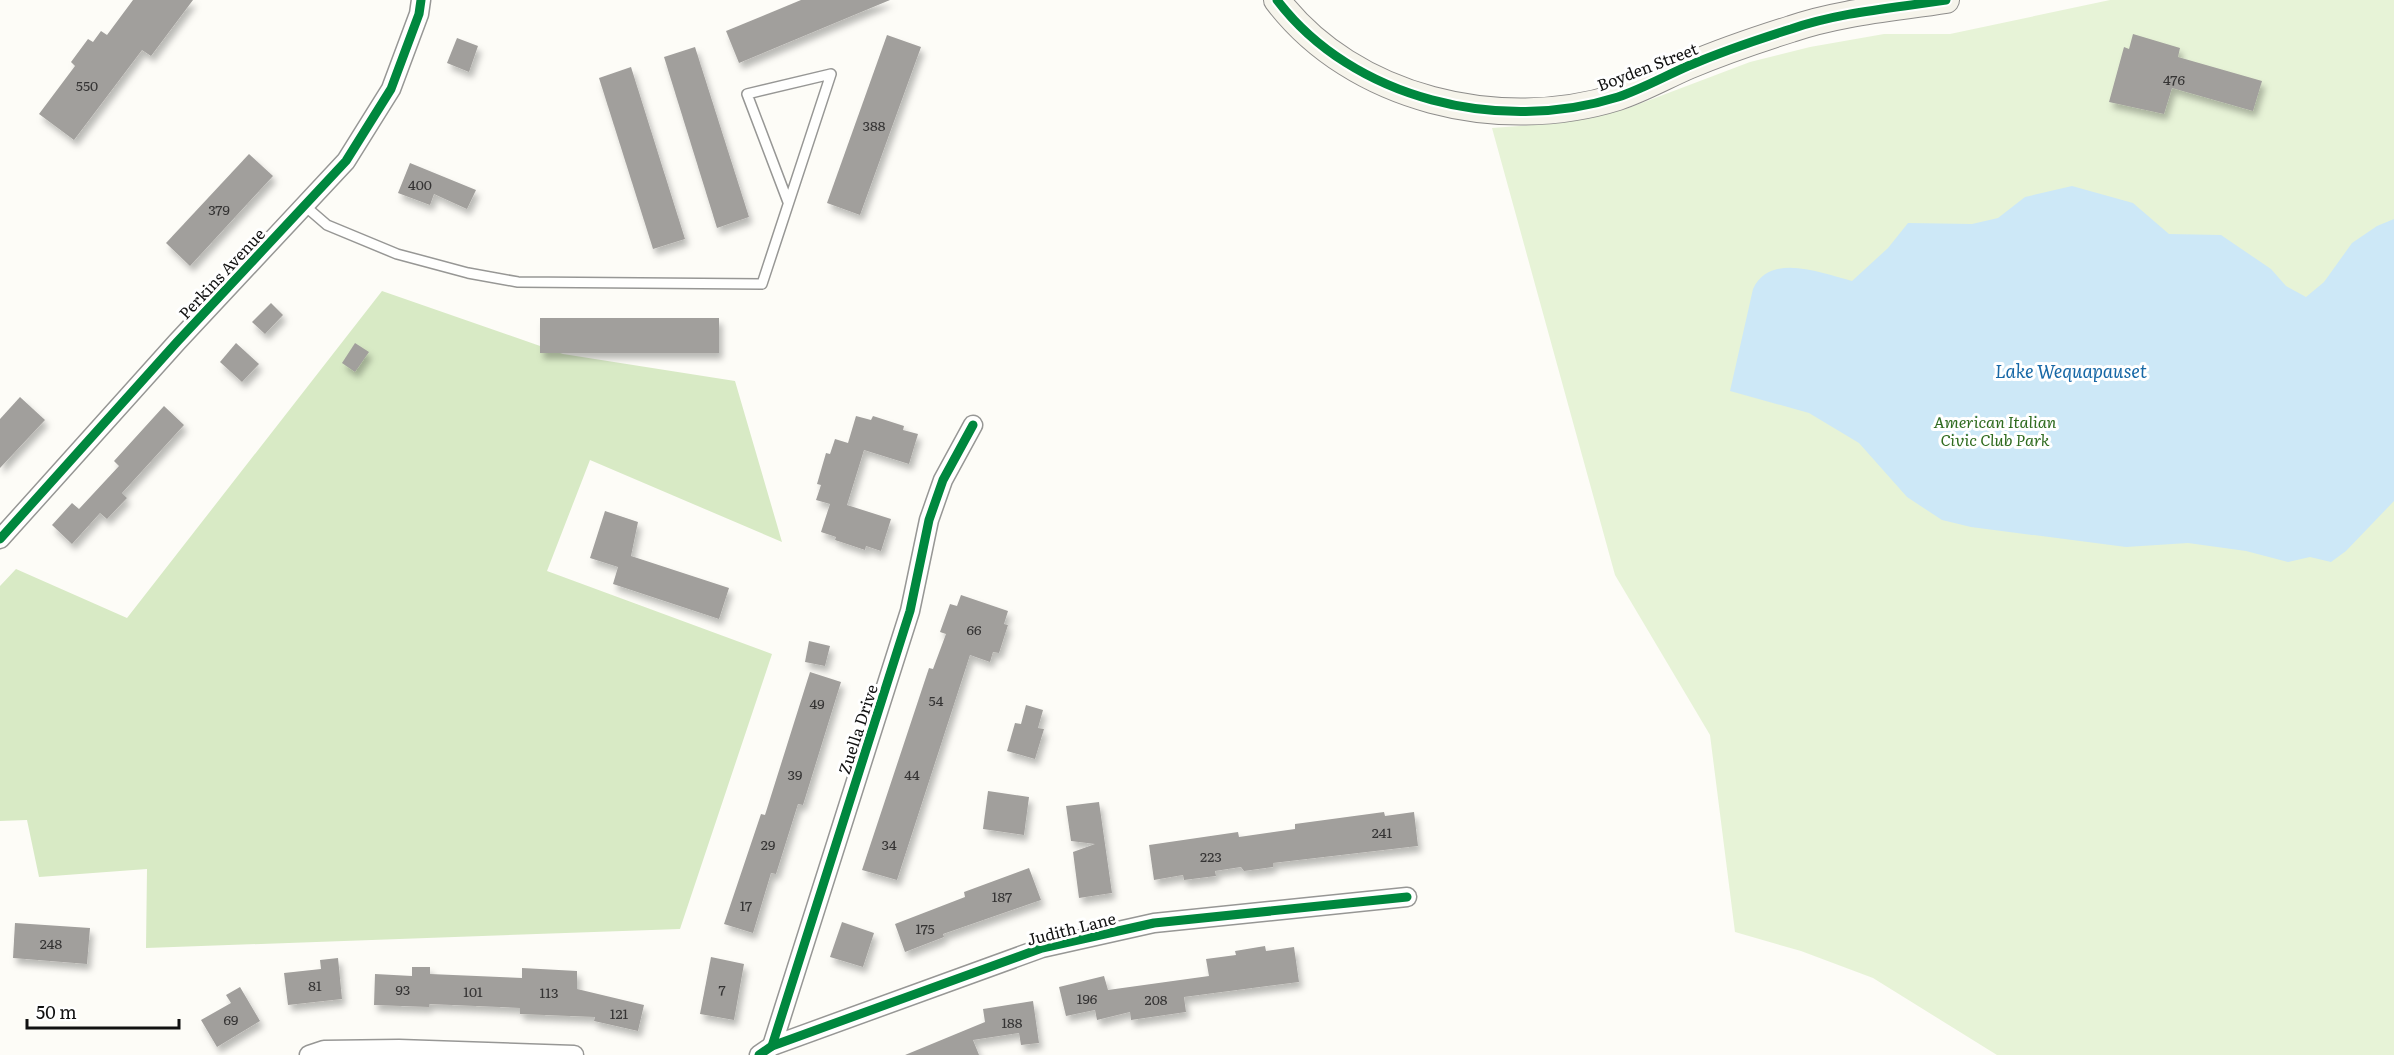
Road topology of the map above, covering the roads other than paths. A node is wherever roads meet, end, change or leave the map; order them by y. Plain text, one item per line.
1 (421, 0) edge
2 (1277, 0) edge
3 (1946, 0) edge
4 (788, 202) junction
5 (304, 206) junction
6 (973, 425) dead end
7 (0, 539) edge
8 (1407, 897) dead end
9 (765, 1050) edge
10 (309, 1055) edge
11 (574, 1055) edge

1 - 5 street, Perkins Avenue
2 - 3 street, Boyden Street
4 - 4 lane
4 - 5 lane
5 - 7 street, Perkins Avenue
6 - 9 street, Zuella Drive
8 - 9 street, Judith Lane
10 - 11 street

